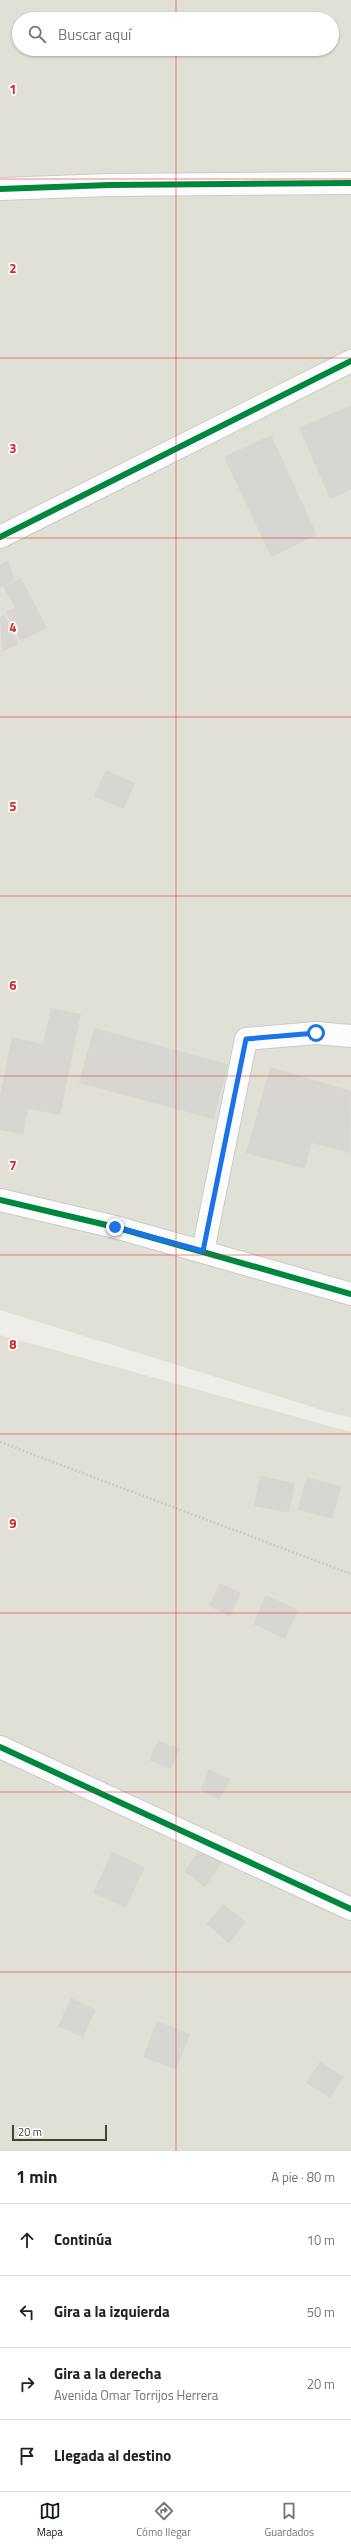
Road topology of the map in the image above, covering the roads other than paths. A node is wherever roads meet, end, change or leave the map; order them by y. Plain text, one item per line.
1 (351, 183) edge
2 (0, 189) edge
3 (351, 360) edge
4 (0, 537) edge
5 (351, 1036) edge
6 (0, 1200) edge
7 (203, 1251) junction
8 (351, 1294) edge
9 (0, 1747) edge
10 (351, 1909) edge

1 - 2 street
3 - 4 street
5 - 7 street
6 - 7 street
7 - 8 street
9 - 10 street

